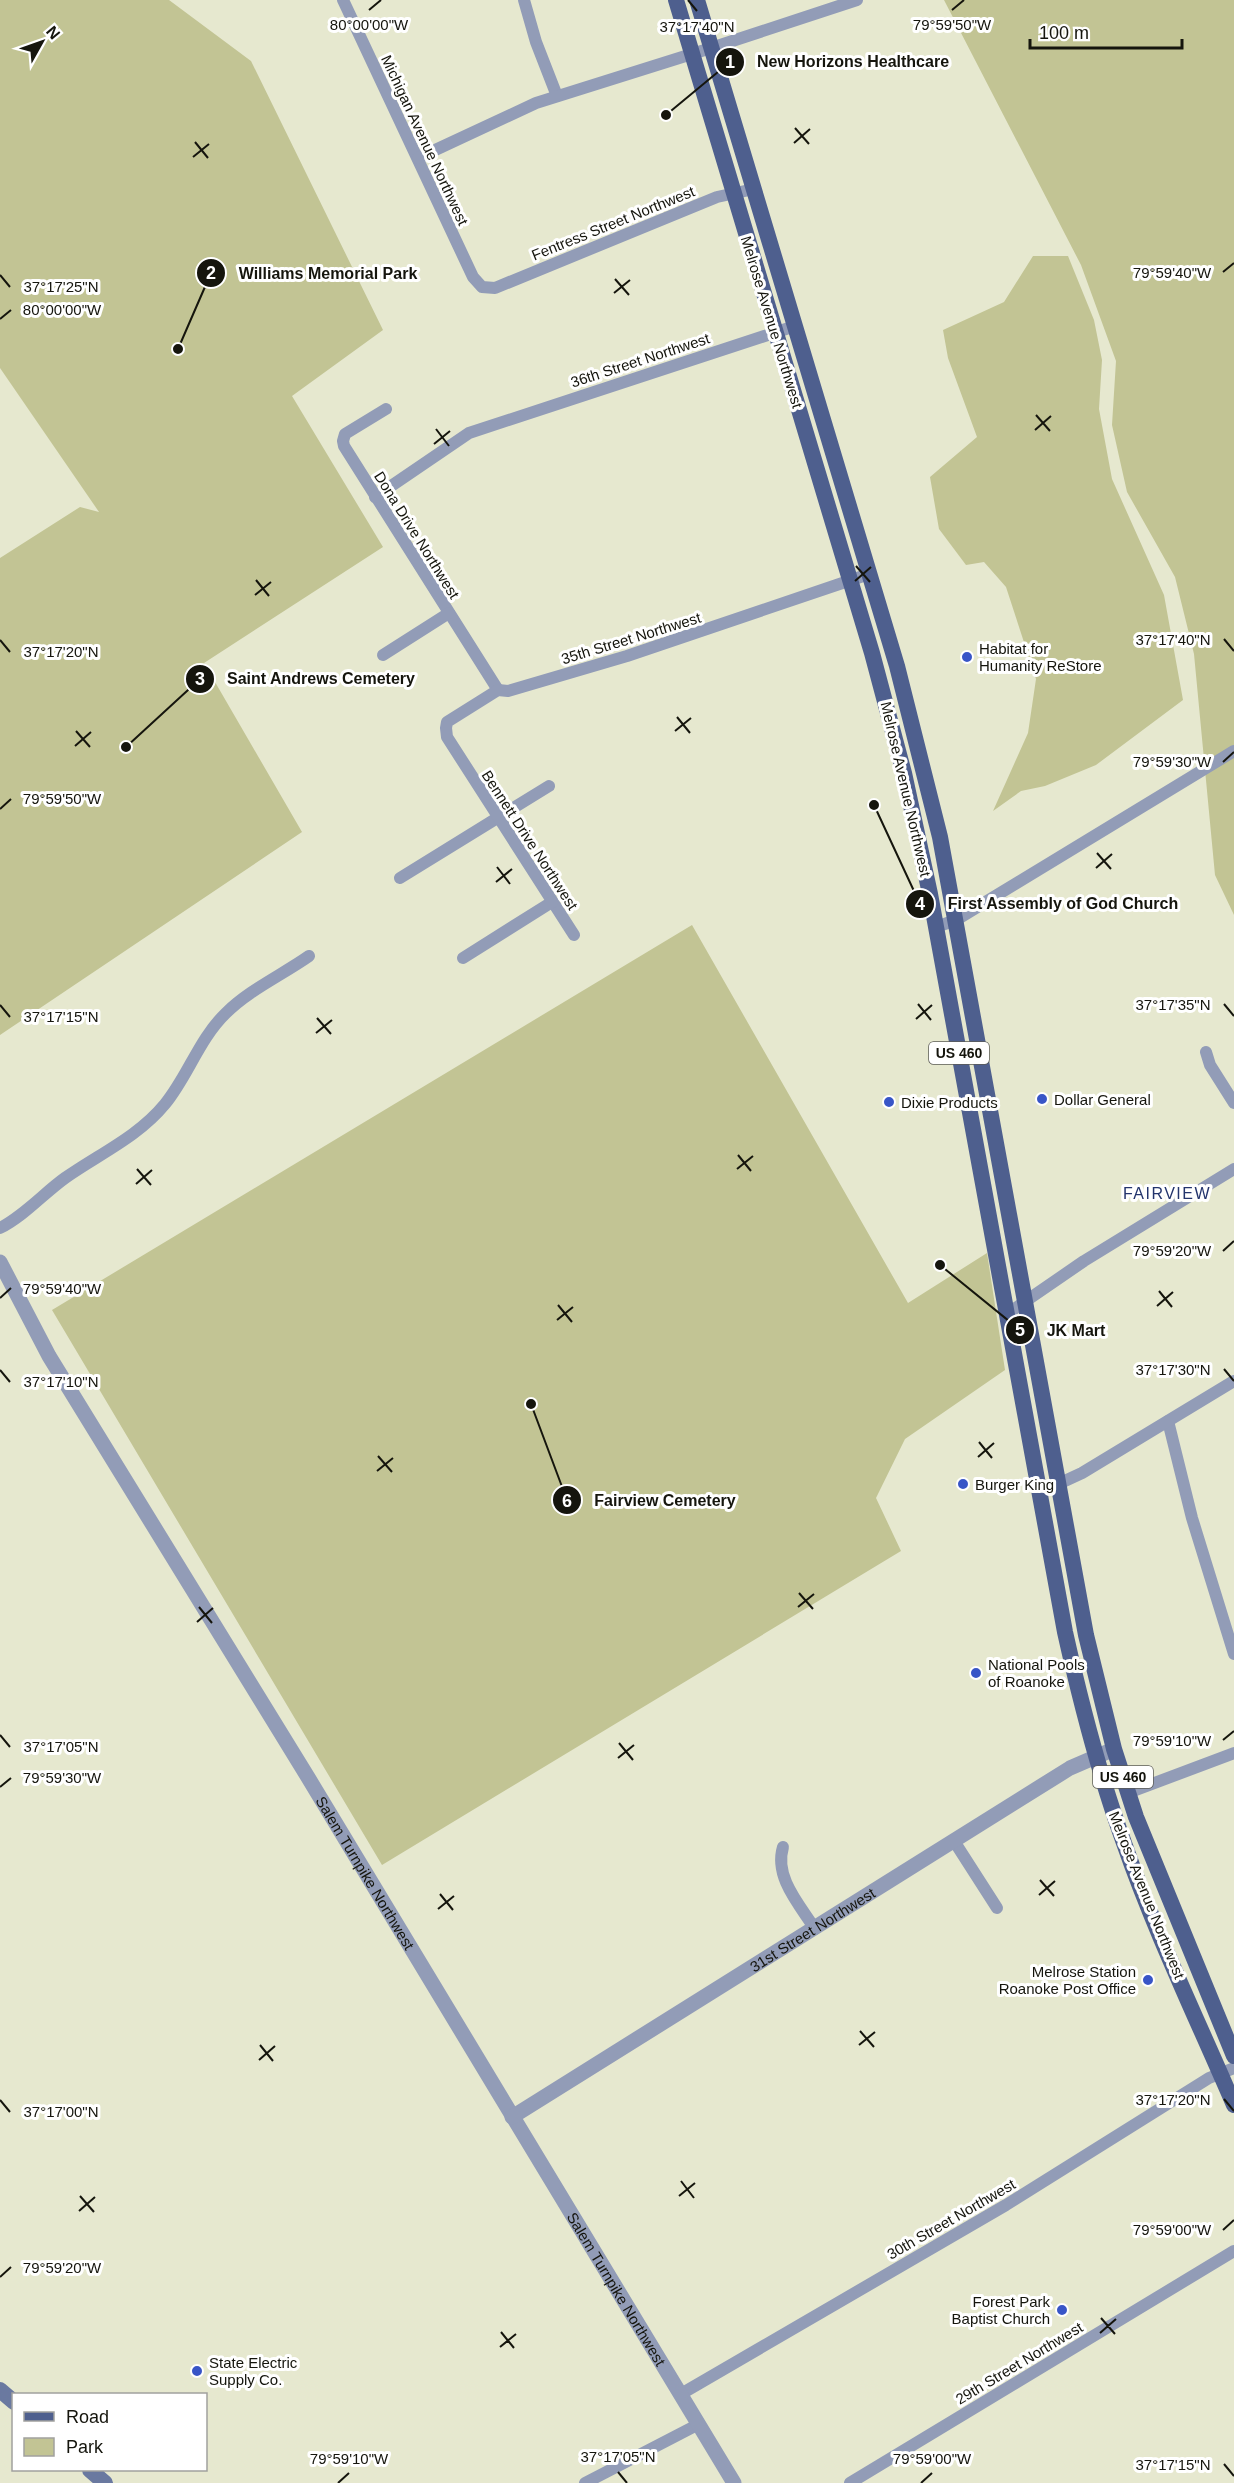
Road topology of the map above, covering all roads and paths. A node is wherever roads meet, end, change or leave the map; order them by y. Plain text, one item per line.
1 (343, 0) edge
2 (524, 0) edge
3 (676, 0) edge
4 (697, 0) edge
5 (856, 0) edge
6 (842, 2) edge
7 (711, 48) junction
8 (692, 55) junction
9 (556, 96) junction
10 (417, 158) junction
11 (754, 189) junction
12 (734, 193) junction
13 (484, 288) joint
14 (795, 326) junction
15 (775, 332) junction
16 (386, 409) dead end
17 (375, 496) junction
18 (869, 574) junction
19 (850, 581) junction
20 (449, 613) junction
21 (383, 655) dead end
22 (498, 690) junction
23 (1234, 751) edge
24 (462, 760) joint
25 (549, 786) dead end
26 (498, 818) junction
27 (400, 878) dead end
28 (552, 902) junction
29 (956, 920) junction
30 (936, 927) junction
31 (574, 935) dead end
32 (309, 956) dead end
33 (463, 958) dead end
34 (1206, 1052) dead end
35 (1234, 1103) edge
36 (1234, 1169) edge
37 (0, 1228) edge
38 (0, 1262) edge
39 (1026, 1300) junction
40 (1007, 1314) junction
41 (1234, 1381) edge
42 (1168, 1421) junction
43 (1059, 1484) junction
44 (1041, 1492) junction
45 (1234, 1654) edge
46 (1114, 1749) junction
47 (1234, 1753) edge
48 (1096, 1756) junction
49 (1128, 1793) junction
50 (954, 1841) junction
51 (783, 1846) dead end
52 (997, 1908) dead end
53 (815, 1929) junction
54 (1234, 2056) edge
55 (1227, 2070) edge
56 (1234, 2105) edge
57 (512, 2116) junction
58 (1234, 2251) edge
59 (0, 2390) edge
60 (681, 2394) junction
61 (12, 2400) edge
62 (699, 2424) junction
63 (92, 2471) edge
64 (105, 2483) edge
65 (585, 2483) edge
66 (734, 2483) edge
67 (850, 2483) edge

1 - 10 street, Michigan Avenue Northwest
2 - 9 street
3 - 8 main road, Melrose Avenue Northwest / US 460
4 - 7 main road, Melrose Avenue Northwest / US 460
5 - 6 street
6 - 7 street
7 - 8 street
7 - 11 main road, Melrose Avenue Northwest / US 460
8 - 9 street
8 - 12 main road, Melrose Avenue Northwest / US 460
9 - 10 street
10 - 13 street, Michigan Avenue Northwest
11 - 12 street, Fentress Street Northwest
11 - 14 main road, Melrose Avenue Northwest / US 460
12 - 13 street, Fentress Street Northwest
12 - 15 main road, Melrose Avenue Northwest / US 460
14 - 15 street, 36th Street Northwest
14 - 18 main road, Melrose Avenue Northwest / US 460
15 - 17 street, 36th Street Northwest
15 - 19 main road, Melrose Avenue Northwest / US 460
16 - 17 street, Dona Drive Northwest
17 - 20 street, Dona Drive Northwest
18 - 19 street, 35th Street Northwest
18 - 29 main road, Melrose Avenue Northwest / US 460
19 - 22 street, 35th Street Northwest
19 - 30 main road, Melrose Avenue Northwest / US 460
20 - 21 street
20 - 22 street, Dona Drive Northwest
22 - 24 street, 35th Street Northwest
23 - 29 street
24 - 26 street, Bennett Drive Northwest
25 - 26 street
26 - 27 street
26 - 28 street, Bennett Drive Northwest
28 - 31 street, Bennett Drive Northwest
28 - 33 street
29 - 30 street
29 - 39 main road, Melrose Avenue Northwest / US 460
30 - 40 main road, Melrose Avenue Northwest / US 460
32 - 37 street
34 - 35 street
36 - 39 street
38 - 57 street, Salem Turnpike Northwest
39 - 40 street
39 - 43 main road, Melrose Avenue Northwest / US 460
40 - 44 main road, Melrose Avenue Northwest / US 460
41 - 42 street
42 - 43 street
42 - 45 street
43 - 44 street
43 - 46 main road, Melrose Avenue Northwest / US 460
44 - 48 main road, Melrose Avenue Northwest / US 460
46 - 48 street, 31st Street Northwest
46 - 49 main road, Melrose Avenue Northwest / US 460
47 - 49 street
48 - 50 street, 31st Street Northwest
48 - 55 main road, Melrose Avenue Northwest / US 460
49 - 54 main road, Melrose Avenue Northwest / US 460
50 - 52 street
50 - 53 street, 31st Street Northwest
51 - 53 street
53 - 57 street, 31st Street Northwest
55 - 56 main road, Melrose Avenue Northwest / US 460
55 - 60 street, 30th Street Northwest
57 - 60 street, Salem Turnpike Northwest
58 - 67 street, 29th Street Northwest
59 - 61 main road
60 - 62 street, Salem Turnpike Northwest
62 - 65 street
62 - 66 street, Salem Turnpike Northwest
63 - 64 main road

